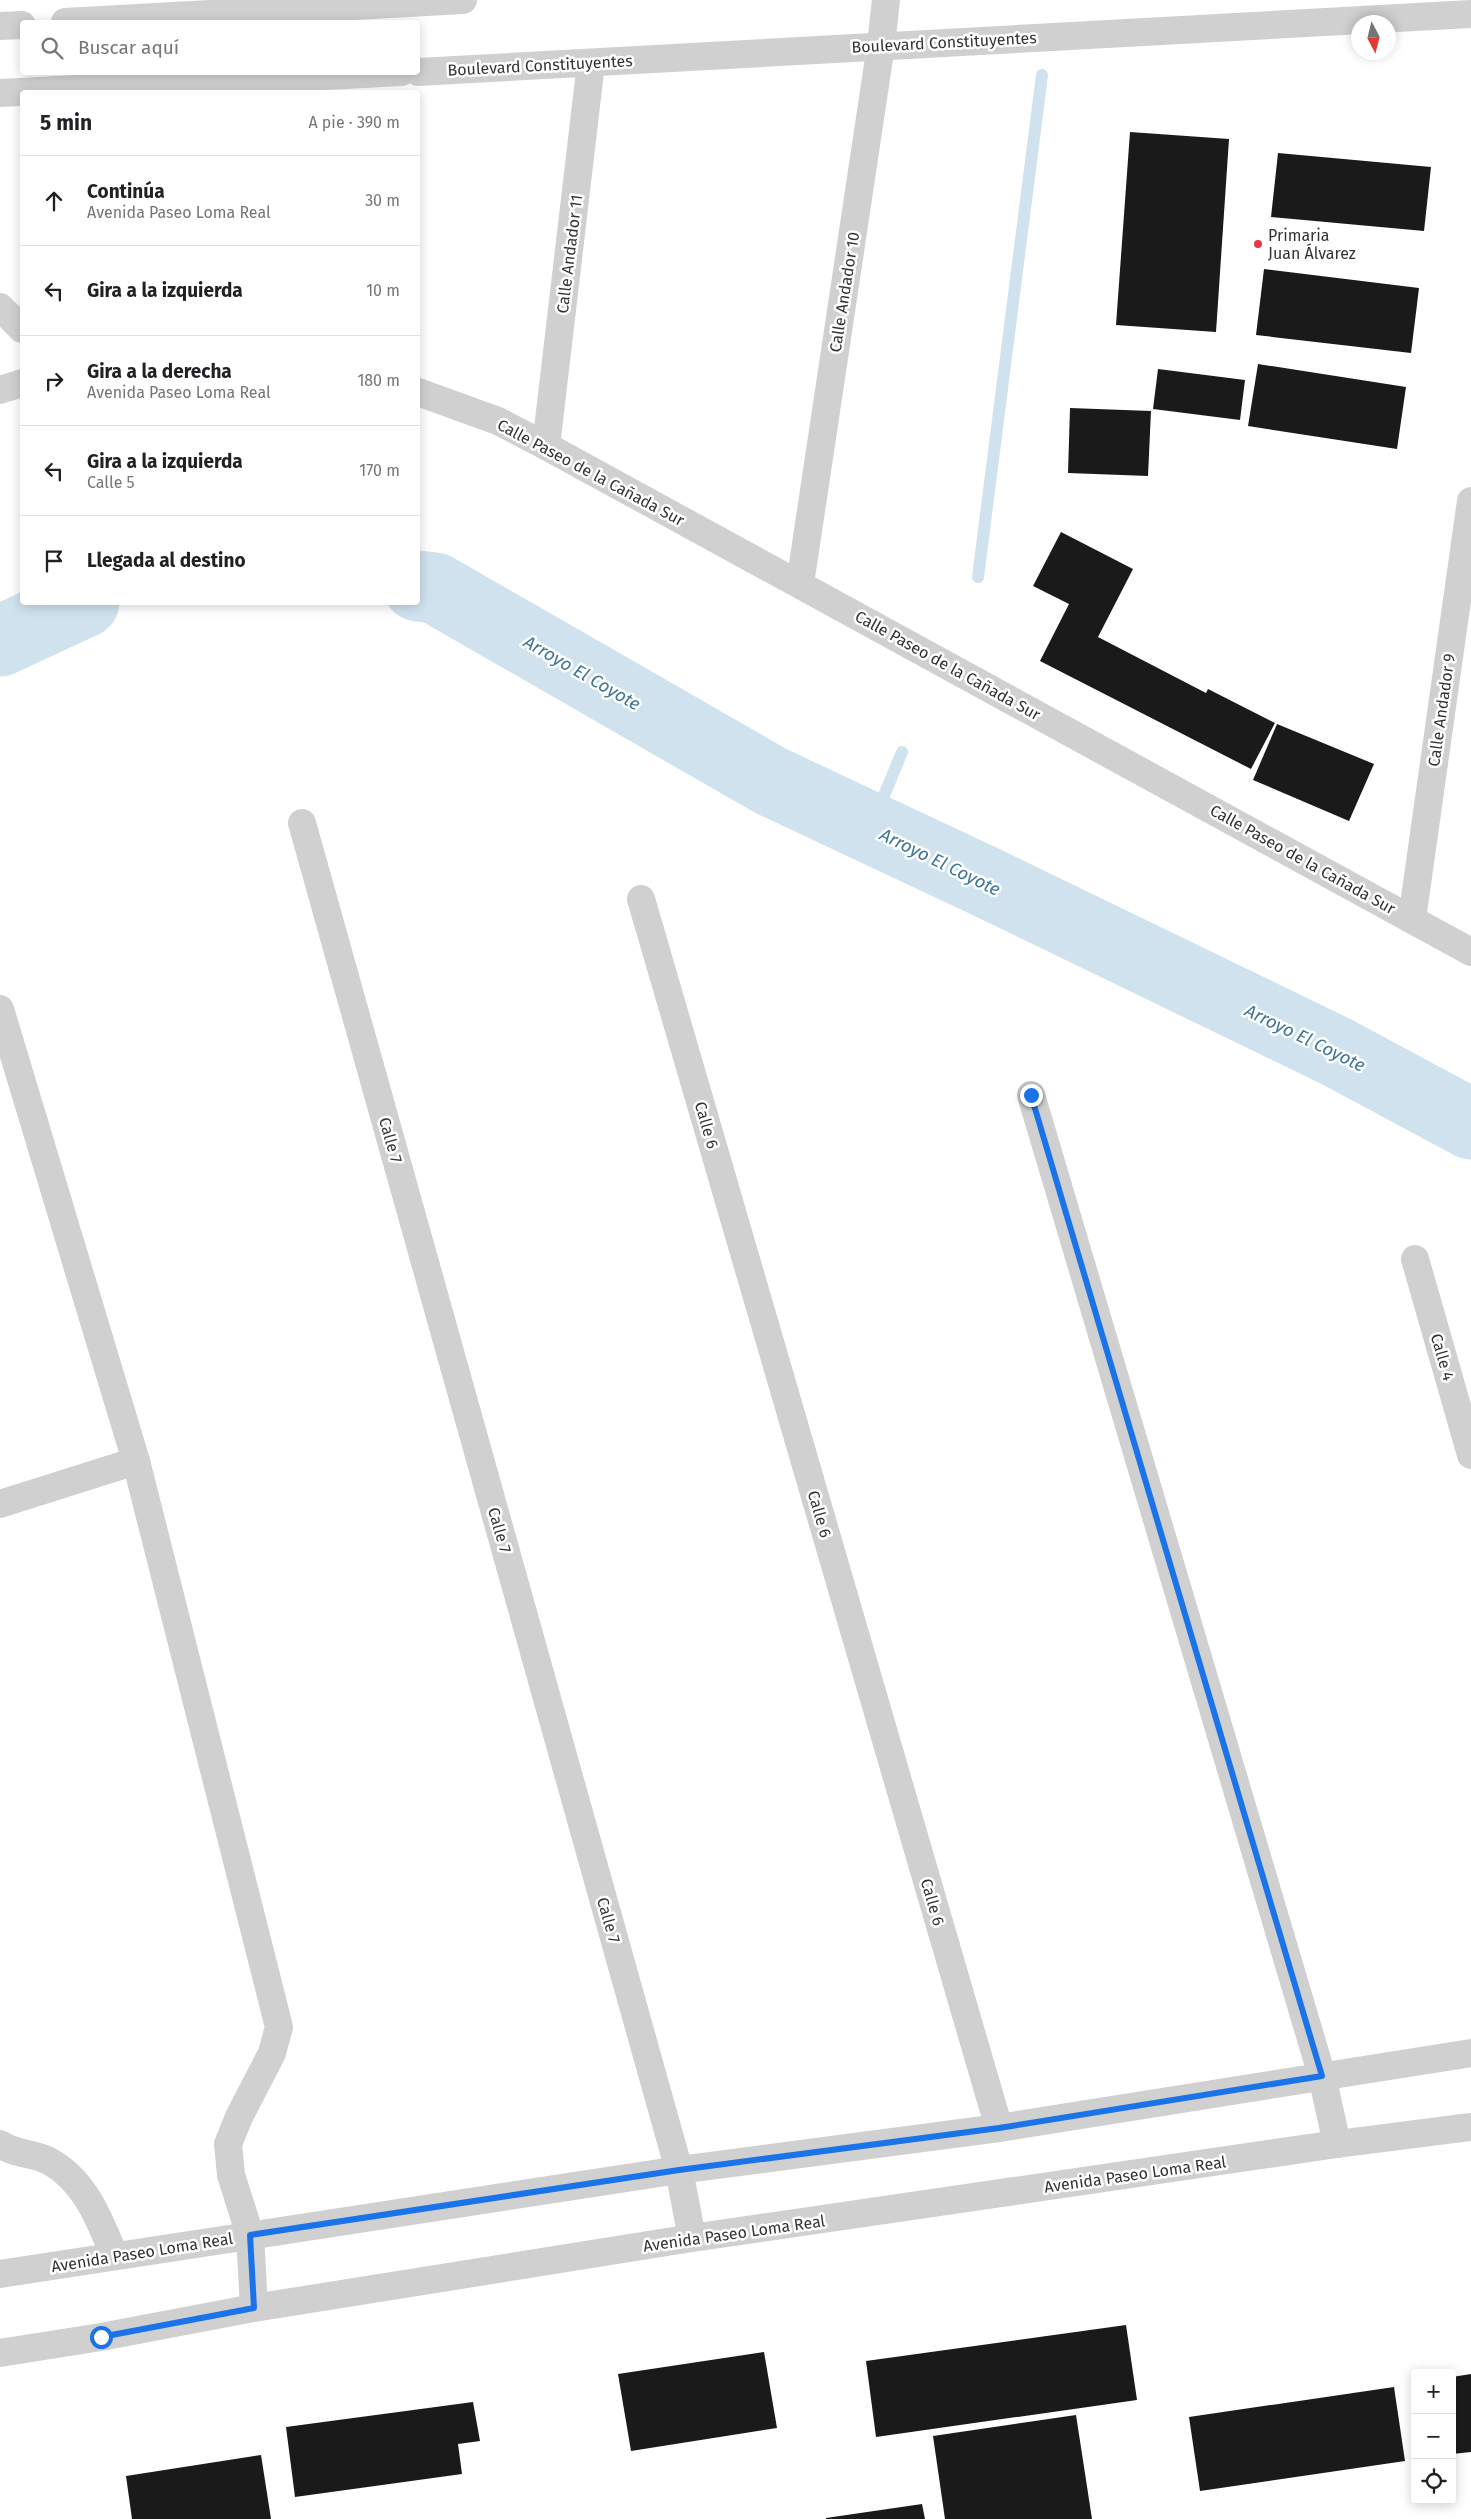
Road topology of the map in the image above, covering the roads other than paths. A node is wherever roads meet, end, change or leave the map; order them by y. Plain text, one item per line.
1 (463, 0) edge
2 (886, 0) edge
3 (1471, 14) edge
4 (101, 20) edge
5 (20, 25) edge
6 (0, 26) edge
7 (882, 45) junction
8 (591, 63) junction
9 (420, 72) edge
10 (345, 75) edge
11 (57, 90) edge
12 (20, 92) edge
13 (0, 93) edge
14 (0, 307) edge
15 (20, 327) edge
16 (20, 384) edge
17 (0, 390) edge
18 (420, 393) edge
19 (546, 446) junction
20 (1471, 501) edge
21 (800, 584) junction
22 (302, 824) dead end
23 (641, 899) dead end
24 (1412, 919) junction
25 (1471, 952) edge
26 (1, 1021) edge
27 (1031, 1095) dead end
28 (1415, 1259) dead end
29 (1471, 1455) edge
30 (136, 1461) junction
31 (0, 1504) edge
32 (1471, 2053) edge
33 (1322, 2076) junction
34 (1471, 2127) edge
35 (999, 2128) junction
36 (0, 2144) edge
37 (1337, 2144) junction
38 (679, 2170) junction
39 (250, 2235) junction
40 (692, 2238) junction
41 (114, 2255) junction
42 (0, 2274) edge
43 (254, 2308) junction
44 (0, 2352) edge

1 - 4 street
2 - 7 street, Calle Andador 10
3 - 7 street, Boulevard Constituyentes
5 - 6 street
7 - 8 street, Boulevard Constituyentes
7 - 21 street, Calle Andador 10
8 - 9 street, Boulevard Constituyentes
8 - 19 street, Calle Andador 11
10 - 11 street
12 - 13 street
14 - 15 street
16 - 17 street
18 - 19 street, Calle Paseo de la Cañada Sur
19 - 21 street, Calle Paseo de la Cañada Sur
20 - 24 street, Calle Andador 9
21 - 24 street, Calle Paseo de la Cañada Sur
22 - 38 street, Calle 7
23 - 35 street, Calle 6
24 - 25 street, Calle Paseo de la Cañada Sur
26 - 30 street
27 - 33 street
28 - 29 street, Calle 4
30 - 31 street
30 - 39 street
32 - 33 street, Avenida Paseo Loma Real
33 - 35 street, Avenida Paseo Loma Real
33 - 37 street
34 - 37 street, Avenida Paseo Loma Real
35 - 38 street, Avenida Paseo Loma Real
36 - 41 street
37 - 40 street, Avenida Paseo Loma Real
38 - 39 street, Avenida Paseo Loma Real
38 - 40 street, Calle 7
39 - 41 street, Avenida Paseo Loma Real
39 - 43 street
40 - 43 street, Avenida Paseo Loma Real
41 - 42 street, Avenida Paseo Loma Real
43 - 44 street, Avenida Paseo Loma Real

